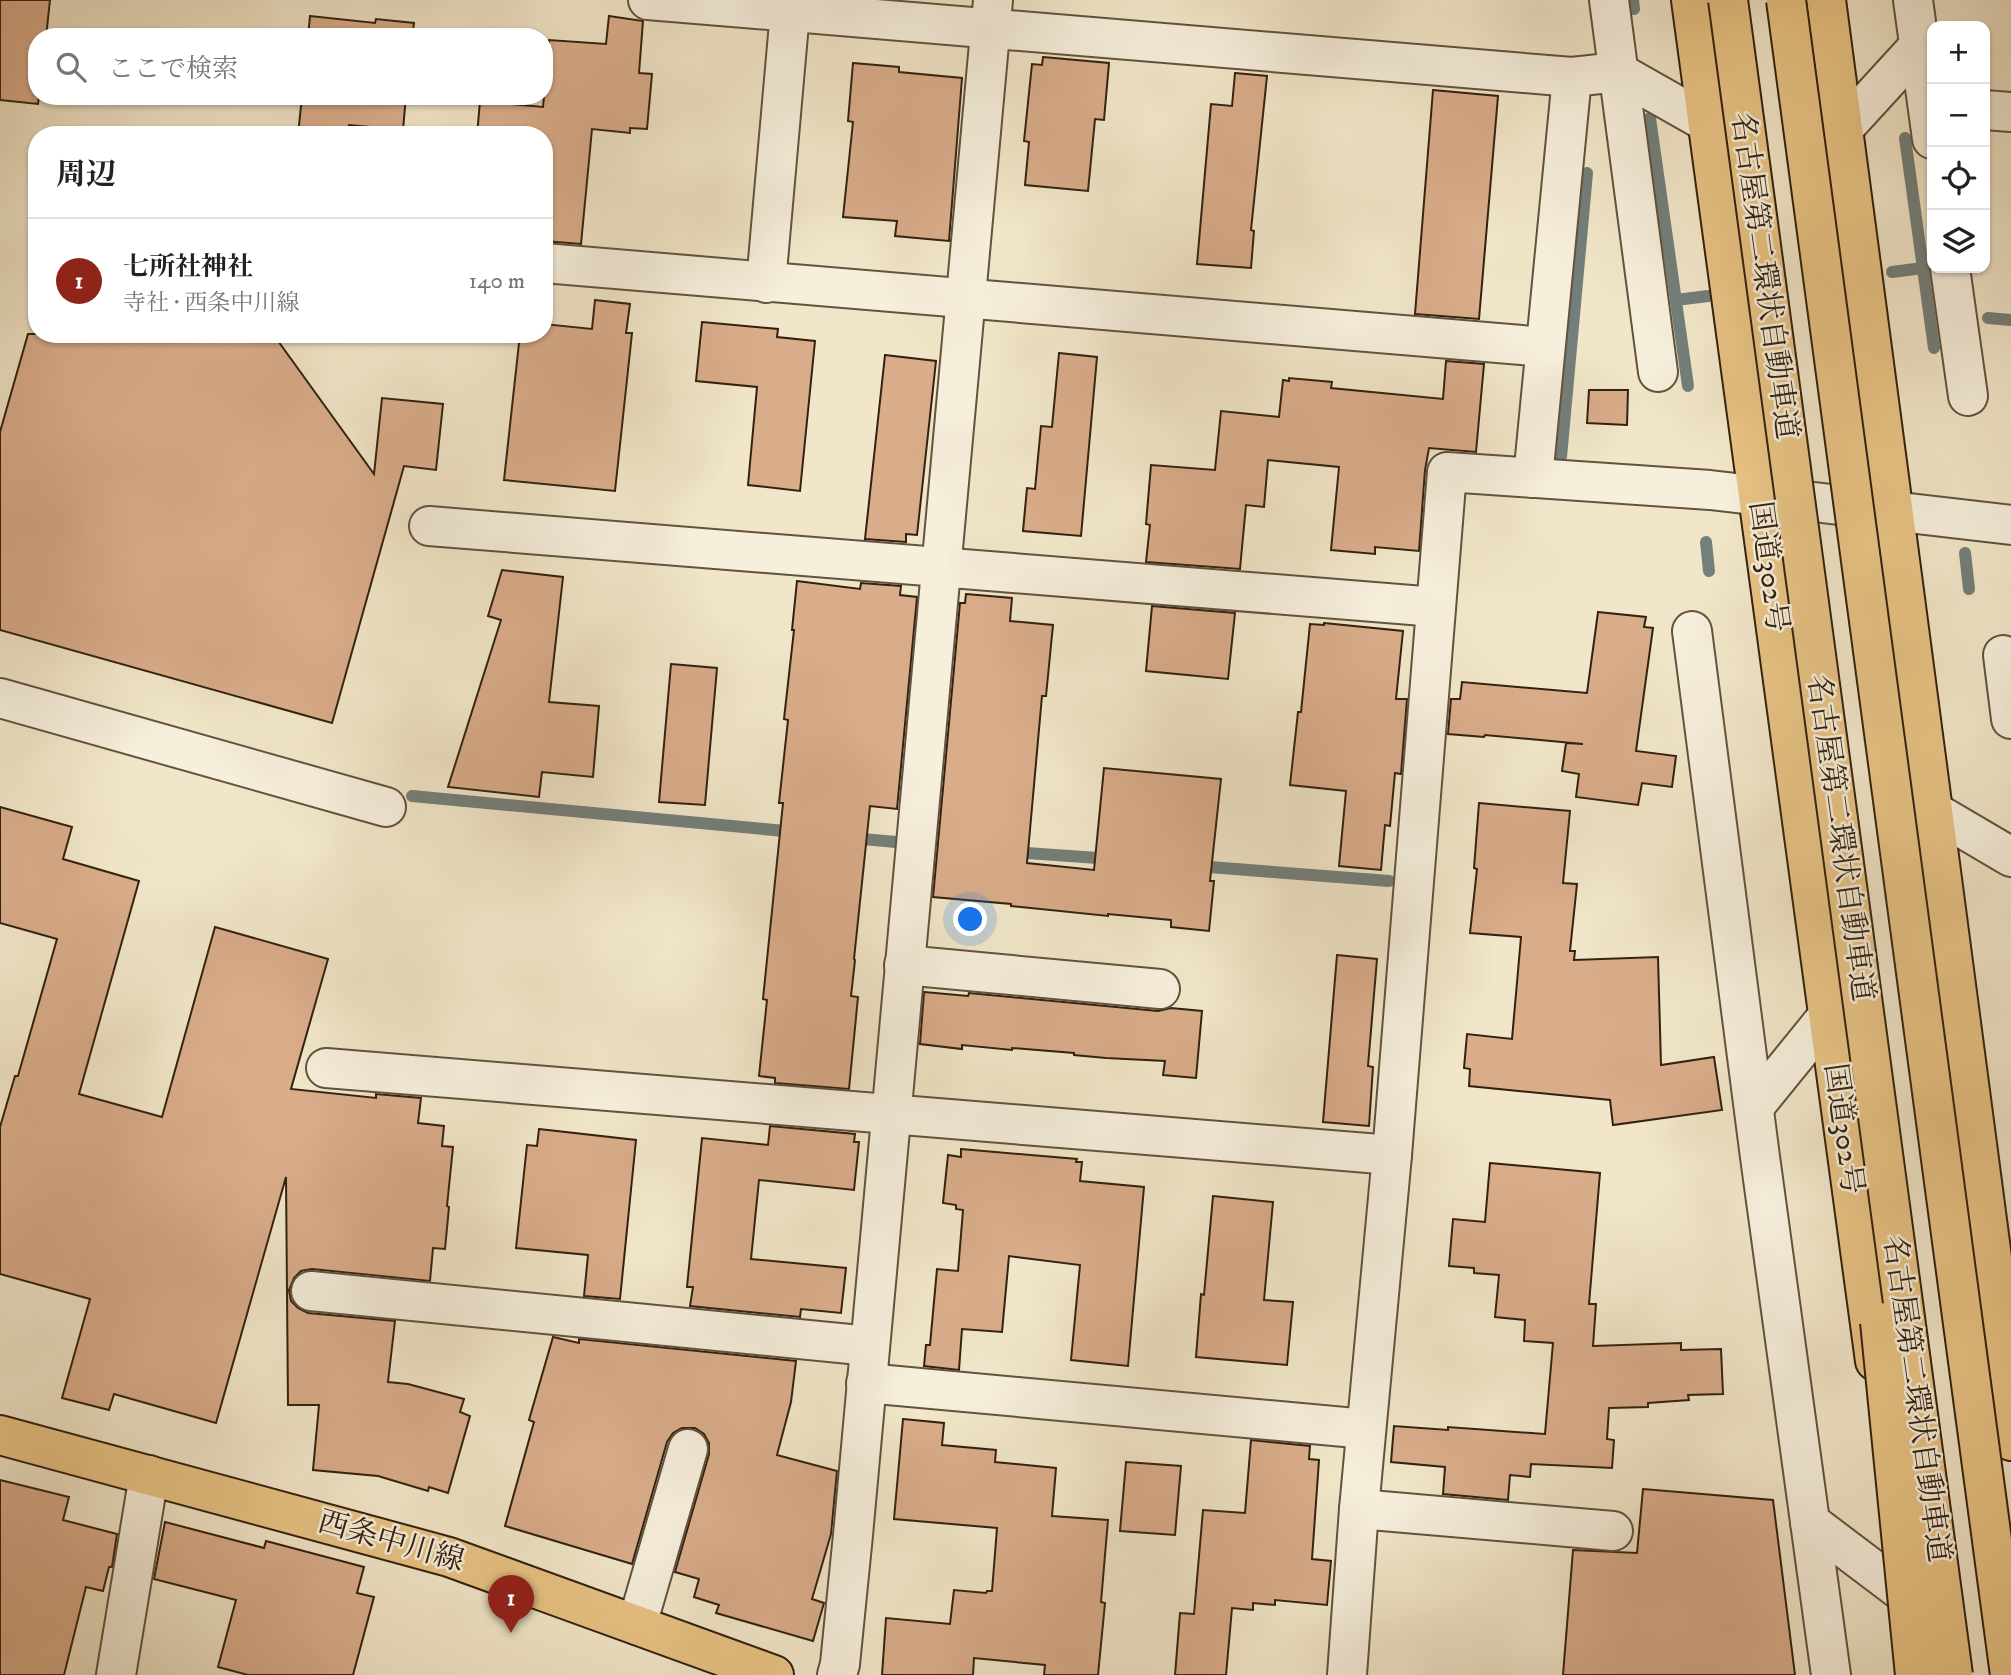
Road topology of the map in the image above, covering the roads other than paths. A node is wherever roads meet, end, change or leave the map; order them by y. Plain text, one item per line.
1 (648, 0) edge
2 (1609, 0) edge
3 (1691, 0) edge
4 (1728, 0) edge
5 (1786, 0) edge
6 (1826, 0) edge
7 (1913, 0) edge
8 (790, 12) junction
9 (991, 14) edge
10 (1919, 46) junction
11 (1618, 72) junction
12 (1572, 77) junction
13 (1927, 93) edge
14 (1990, 110) edge
15 (2011, 112) edge
16 (1708, 123) junction
17 (1843, 129) junction
18 (553, 264) edge
19 (1951, 273) edge
20 (765, 283) junction
21 (965, 298) junction
22 (1545, 347) junction
23 (1658, 372) dead end
24 (1968, 396) dead end
25 (1532, 478) junction
26 (1758, 496) junction
27 (1893, 513) junction
28 (2011, 525) edge
29 (429, 526) dead end
30 (941, 567) junction
31 (1436, 607) junction
32 (1692, 631) dead end
33 (2003, 655) dead end
34 (0, 698) edge
35 (2011, 719) edge
36 (386, 807) dead end
37 (1933, 811) junction
38 (2011, 857) edge
39 (1843, 863) junction
40 (904, 965) junction
41 (1160, 989) dead end
42 (1827, 1017) junction
43 (326, 1068) dead end
44 (1929, 1074) junction
45 (1754, 1107) junction
46 (891, 1114) junction
47 (1392, 1155) junction
48 (311, 1291) dead end
49 (868, 1364) junction
50 (2011, 1402) edge
51 (1366, 1429) junction
52 (0, 1435) edge
53 (2011, 1441) edge
54 (688, 1449) dead end
55 (149, 1475) junction
56 (1359, 1509) junction
57 (1810, 1522) junction
58 (1614, 1531) dead end
59 (1908, 1596) junction
60 (637, 1625) junction
61 (116, 1675) edge
62 (774, 1675) edge
63 (837, 1675) edge
64 (1347, 1675) edge
65 (1831, 1675) edge
66 (1916, 1675) edge
67 (1953, 1675) edge
68 (2010, 1675) edge

1 - 8 street
2 - 11 street
3 - 16 main road, 国道302号
4 - 39 main road, 名古屋第二環状自動車道, bridge
5 - 44 main road, 名古屋第二環状自動車道, bridge
6 - 17 main road
7 - 10 street
8 - 9 street
8 - 20 street
9 - 12 street
9 - 21 street
10 - 13 street
10 - 17 street
11 - 12 street
11 - 16 street
11 - 23 street
12 - 22 street
14 - 15 street
16 - 26 main road, 国道302号
17 - 27 main road
18 - 20 street
19 - 24 street
20 - 21 street
21 - 22 street
21 - 30 street
22 - 25 street
25 - 26 street
25 - 31 street
26 - 27 street
26 - 42 main road, 国道302号
27 - 28 street
27 - 37 main road
29 - 30 street
30 - 31 street
30 - 40 street
31 - 47 street
32 - 45 street
33 - 35 street
34 - 36 street
37 - 38 street
37 - 50 main road
39 - 66 main road, bridge
39 - 67 main road, 名古屋第二環状自動車道, bridge
40 - 41 street
40 - 46 street
42 - 45 street
42 - 59 main road, 国道302号
43 - 46 street
44 - 53 main road, bridge
44 - 68 main road, 名古屋第二環状自動車道, bridge
45 - 57 street
46 - 47 street
46 - 49 street
47 - 51 street
48 - 49 street
49 - 51 street
49 - 63 street
51 - 56 street
52 - 55 main road, 西条中川線
54 - 60 street
55 - 60 main road, 西条中川線
55 - 61 street
56 - 58 street
56 - 64 street
57 - 59 street
57 - 65 street
59 - 66 main road, 国道302号
60 - 62 main road, 西条中川線

